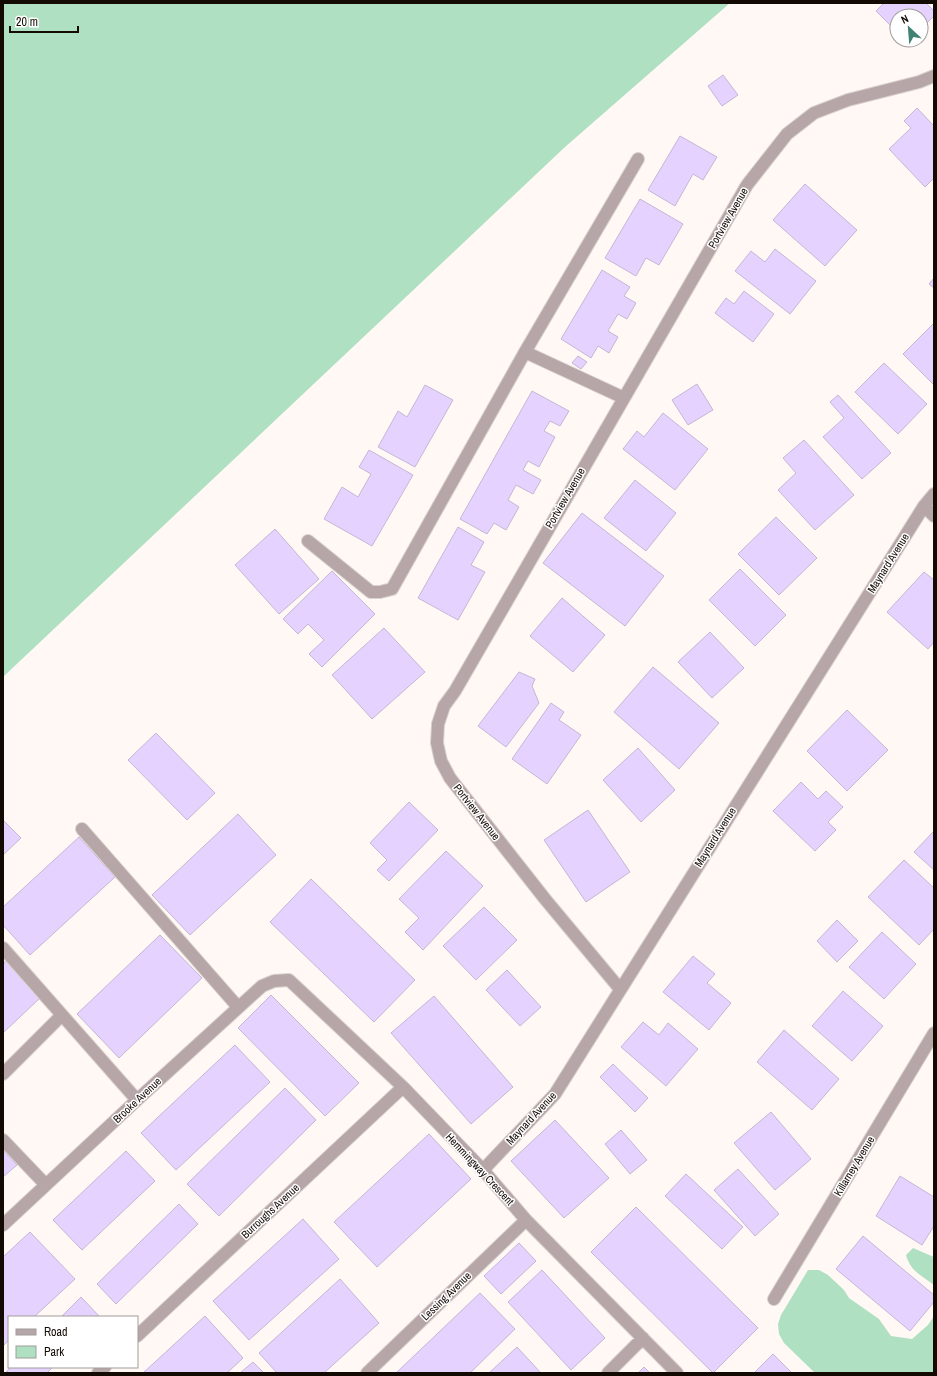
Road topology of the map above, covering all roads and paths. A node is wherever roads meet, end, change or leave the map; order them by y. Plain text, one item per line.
1 (934, 76) edge
2 (638, 159) dead end
3 (525, 352) junction
4 (624, 398) junction
5 (934, 494) edge
6 (924, 506) junction
7 (934, 516) edge
8 (308, 542) dead end
9 (82, 829) dead end
10 (3, 948) edge
11 (274, 981) joint
12 (620, 989) junction
13 (238, 1007) junction
14 (62, 1015) junction
15 (934, 1033) edge
16 (3, 1074) edge
17 (403, 1087) junction
18 (136, 1100) junction
19 (3, 1140) edge
20 (482, 1170) junction
21 (46, 1185) junction
22 (526, 1220) junction
23 (3, 1225) edge
24 (774, 1298) dead end
25 (138, 1335) edge
26 (643, 1338) junction
27 (367, 1373) edge
28 (608, 1373) edge
29 (677, 1373) edge

1 - 4 street, Portview Avenue
2 - 3 street
3 - 4 street
3 - 8 street
4 - 12 street, Portview Avenue
5 - 6 street, Maynard Avenue
6 - 7 street
6 - 12 street, Maynard Avenue
9 - 13 street
10 - 14 street
11 - 13 street, Brooke Avenue
11 - 17 street, Hemmingway Crescent
12 - 20 street, Maynard Avenue
13 - 18 street, Brooke Avenue
14 - 16 street
14 - 18 street
15 - 24 street, Killarney Avenue
17 - 20 street, Hemmingway Crescent
17 - 25 street, Burroughs Avenue
18 - 21 street, Brooke Avenue
19 - 21 street
20 - 22 street, Hemmingway Crescent
21 - 23 street, Brooke Avenue
22 - 26 street, Hemmingway Crescent
22 - 27 street, Lessing Avenue
26 - 28 street
26 - 29 street, Hemmingway Crescent

